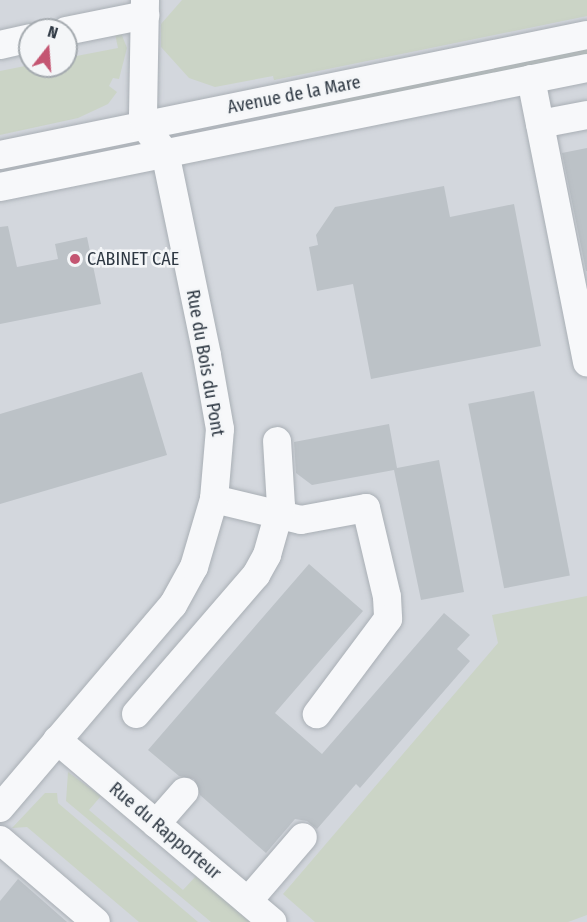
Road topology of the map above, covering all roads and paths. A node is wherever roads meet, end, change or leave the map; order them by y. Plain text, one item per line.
1 (145, 8) edge
2 (78, 28) edge
3 (587, 35) edge
4 (18, 41) edge
5 (0, 45) edge
6 (587, 68) edge
7 (531, 79) junction
8 (587, 114) edge
9 (540, 124) junction
10 (145, 126) junction
11 (165, 153) junction
12 (0, 155) edge
13 (0, 187) edge
14 (587, 365) edge
15 (277, 441) dead end
16 (214, 499) junction
17 (279, 517) junction
18 (163, 617) junction
19 (196, 645) junction
20 (136, 714) dead end
21 (317, 714) dead end
22 (57, 740) junction
23 (184, 792) dead end
24 (0, 808) edge
25 (156, 824) junction
26 (303, 837) dead end
27 (0, 840) edge
28 (248, 901) junction
29 (96, 922) edge
30 (272, 922) edge

1 - 2 street
1 - 10 street
3 - 10 street, Avenue de la Mare
4 - 5 street
6 - 7 street, Avenue de la Mare
7 - 9 street
7 - 11 street, Avenue de la Mare
8 - 9 street
9 - 14 street
10 - 11 street, Rue du Bois du Pont
10 - 12 street, Avenue de la Mare
11 - 13 street, Avenue de la Mare
11 - 16 street, Rue du Bois du Pont
15 - 17 street
16 - 17 street
16 - 18 street, Rue du Bois du Pont
17 - 19 street
17 - 21 street
18 - 19 street
18 - 22 street, Rue du Bois du Pont
19 - 20 street
22 - 24 street, Rue du Bois du Pont
22 - 25 street, Rue du Rapporteur
23 - 25 street
25 - 28 street, Rue du Rapporteur
26 - 28 street
27 - 29 street
28 - 30 street, Rue du Rapporteur

